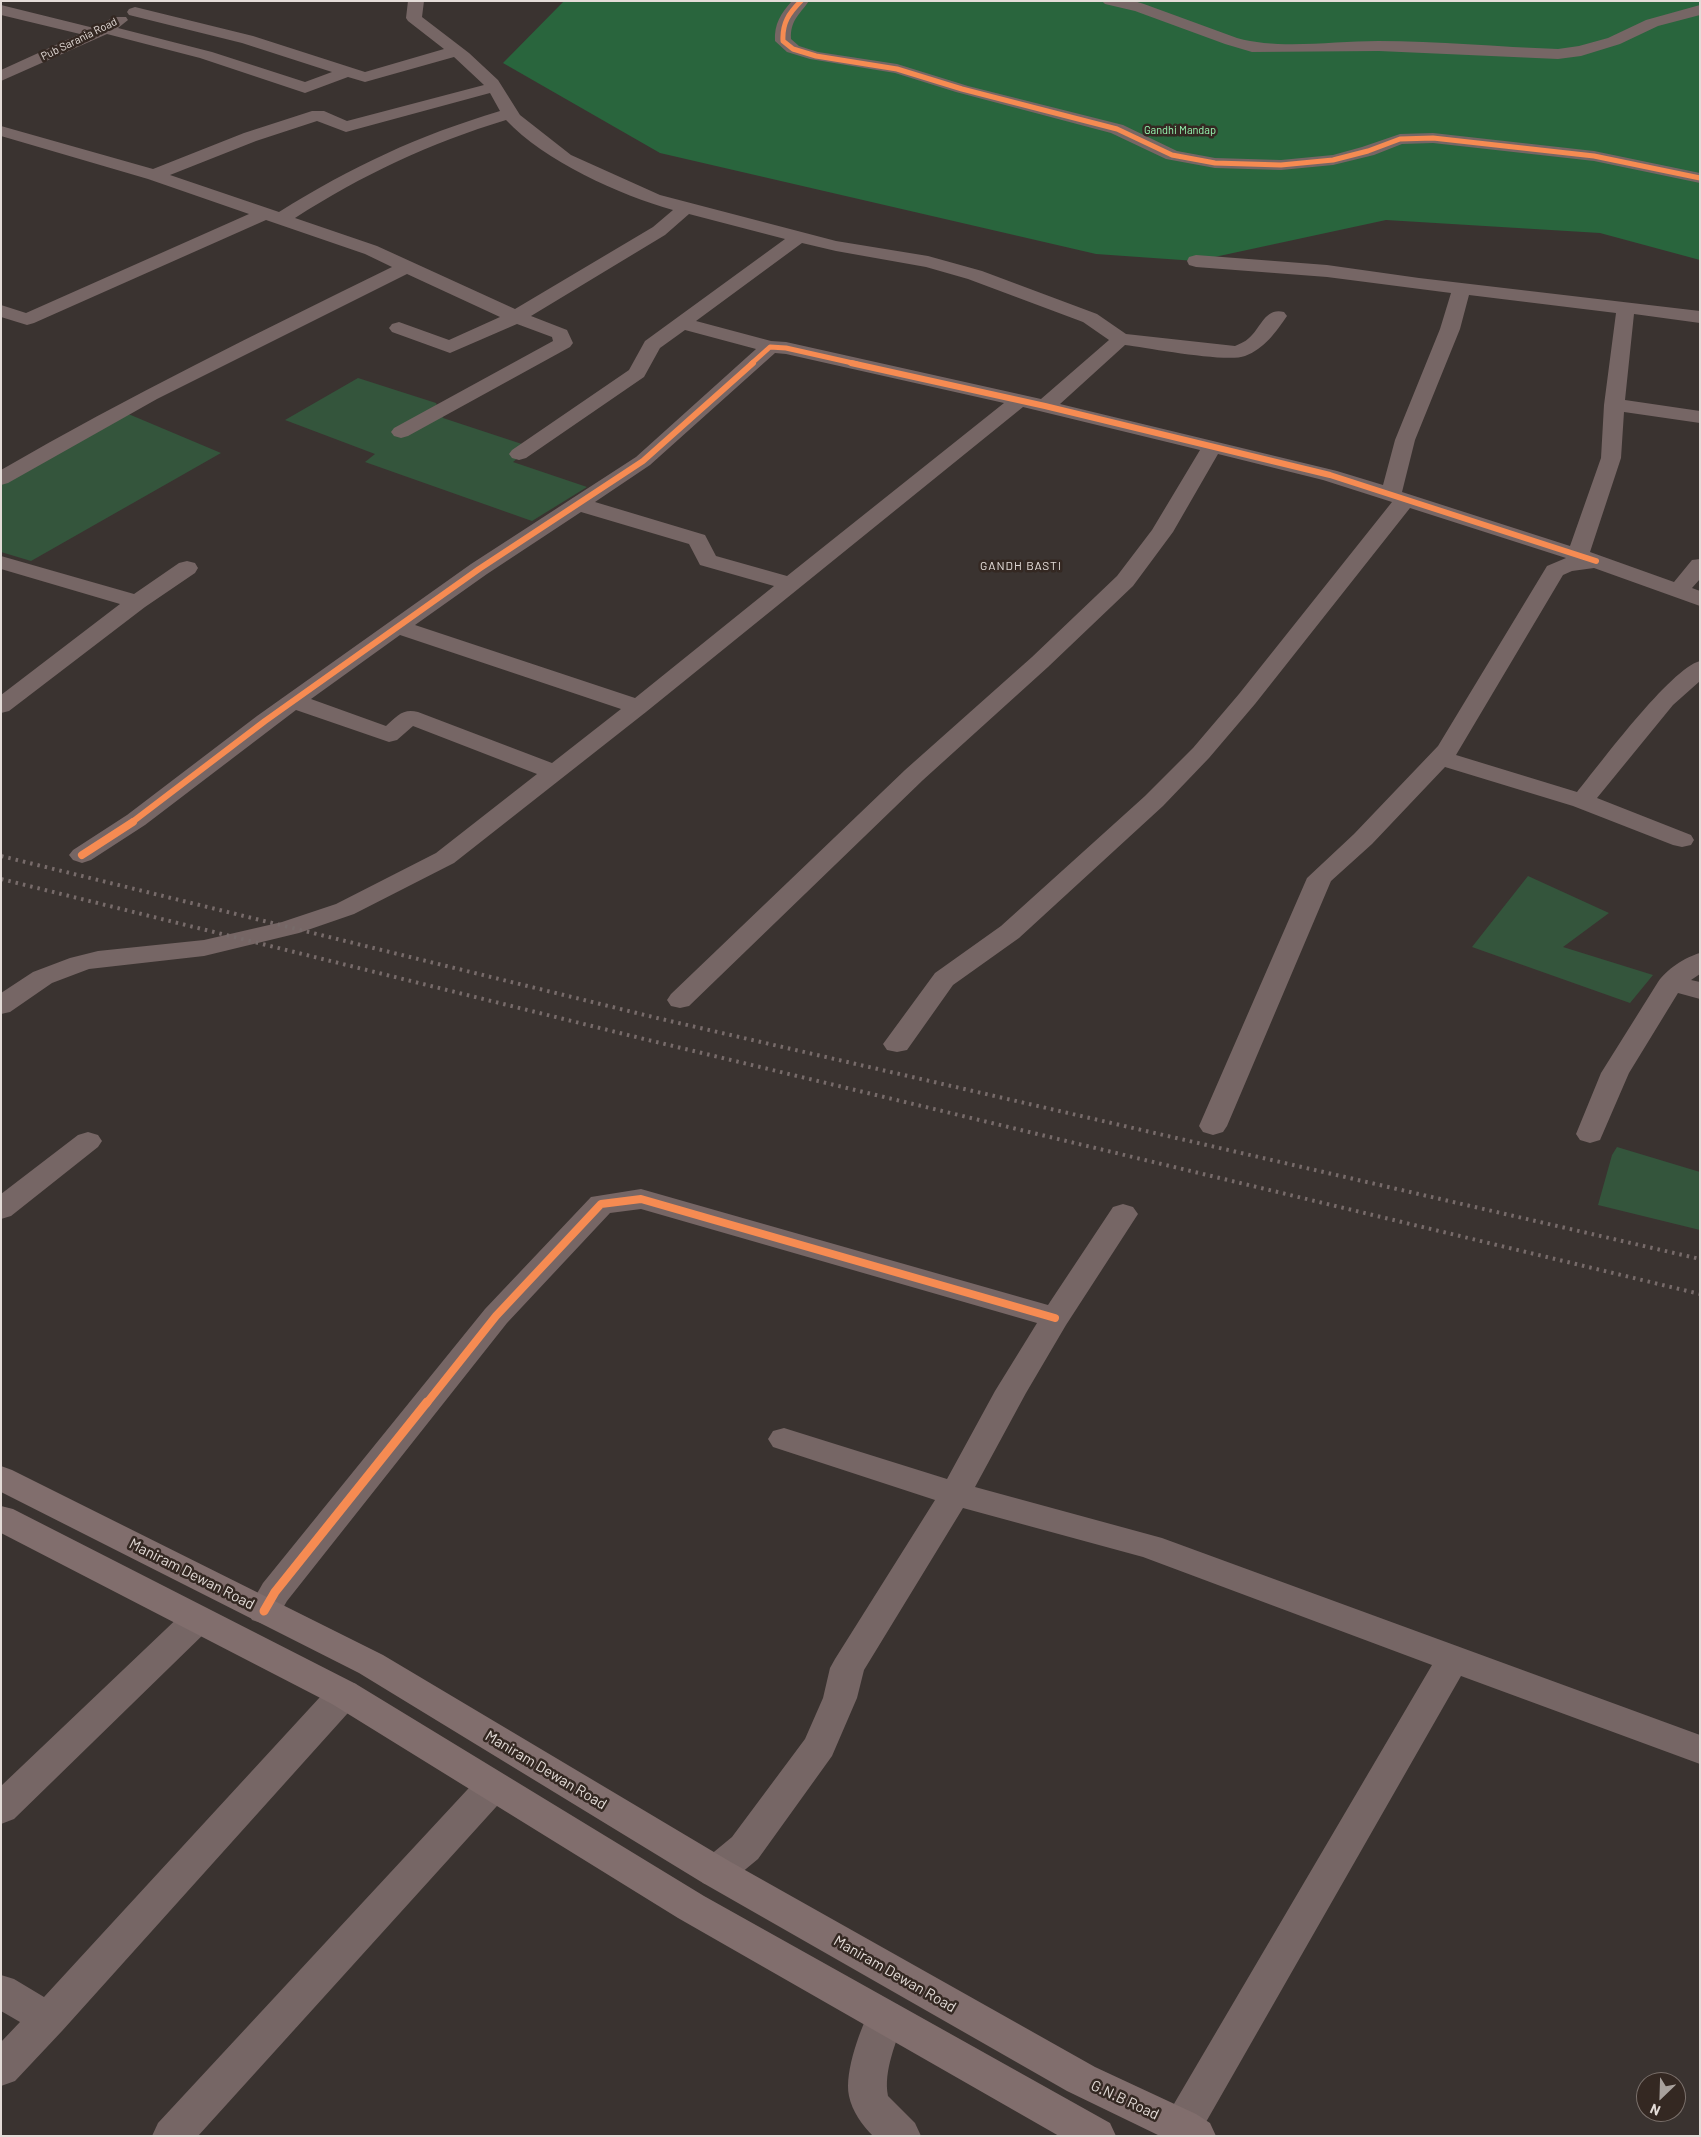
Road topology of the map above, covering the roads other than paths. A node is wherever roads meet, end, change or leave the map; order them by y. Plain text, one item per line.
1 (157, 1) edge
2 (416, 1) edge
3 (801, 1) edge
4 (1110, 1) edge
5 (1, 10) edge
6 (1700, 10) edge
7 (135, 12) junction
8 (100, 31) junction
9 (456, 51) junction
10 (5, 71) edge
11 (348, 71) junction
12 (495, 87) junction
13 (511, 113) junction
14 (1, 131) edge
15 (154, 176) junction
16 (1700, 178) edge
17 (686, 208) junction
18 (274, 216) junction
19 (799, 237) junction
20 (1196, 261) dead end
21 (406, 266) junction
22 (1462, 289) junction
23 (1621, 307) junction
24 (1, 311) edge
25 (1277, 316) dead end
26 (516, 317) junction
27 (1700, 317) edge
28 (681, 323) junction
29 (399, 328) dead end
30 (1121, 339) junction
31 (770, 347) junction
32 (1018, 401) junction
33 (1614, 405) junction
34 (1045, 406) junction
35 (1700, 417) edge
36 (401, 432) dead end
37 (1212, 446) junction
38 (519, 454) dead end
39 (1, 479) edge
40 (1399, 497) junction
41 (578, 504) junction
42 (1587, 558) junction
43 (1, 562) edge
44 (1700, 565) edge
45 (187, 568) dead end
46 (791, 584) junction
47 (1689, 595) edge
48 (137, 602) junction
49 (398, 627) junction
50 (1700, 668) edge
51 (292, 701) junction
52 (1, 706) edge
53 (638, 706) junction
54 (1441, 758) junction
55 (554, 772) junction
56 (1582, 801) junction
57 (1682, 840) dead end
58 (82, 855) dead end
59 (1700, 962) edge
60 (1671, 982) junction
61 (1700, 991) edge
62 (680, 1000) dead end
63 (1, 1006) edge
64 (897, 1044) dead end
65 (1213, 1126) dead end
66 (1590, 1134) dead end
67 (88, 1141) dead end
68 (1, 1209) edge
69 (1123, 1214) dead end
70 (1055, 1318) junction
71 (784, 1439) dead end
72 (1, 1478) edge
73 (955, 1494) junction
74 (1, 1518) edge
75 (264, 1610) junction
76 (197, 1620) junction
77 (1453, 1659) junction
78 (344, 1694) junction
79 (1700, 1750) edge
80 (493, 1786) junction
81 (1, 1809) edge
82 (716, 1872) junction
83 (1, 1991) edge
84 (885, 2017) junction
85 (48, 2019) junction
86 (1, 2069) edge
87 (1081, 2079) joint
88 (1189, 2131) edge
89 (1078, 2132) edge
90 (172, 2136) edge
91 (901, 2136) edge

1 - 7 street, Pub Sarania Road
2 - 9 street
3 - 16 street
4 - 6 street
5 - 8 street
7 - 8 street, Pub Sarania Road
7 - 11 street
8 - 10 street, Pub Sarania Road
8 - 11 street
9 - 11 street
9 - 12 street
12 - 13 street
12 - 15 street
13 - 17 street
13 - 18 street
14 - 15 street
15 - 18 street
17 - 19 street
17 - 26 street
18 - 21 street
18 - 24 street
19 - 28 street
19 - 30 street
20 - 22 street
21 - 26 street
21 - 39 street
22 - 23 street
22 - 40 street
23 - 27 street
23 - 33 street
25 - 30 street
26 - 29 street
26 - 36 street
28 - 31 street
28 - 38 street
30 - 34 street
31 - 32 street
31 - 41 street
32 - 34 street
32 - 46 street
33 - 35 street
33 - 42 street
34 - 37 street
37 - 40 street
37 - 62 street
40 - 42 street
40 - 64 street
41 - 46 street
41 - 49 street
42 - 47 street
42 - 54 street
43 - 48 street
44 - 47 street
45 - 48 street
46 - 53 street
48 - 52 street
49 - 51 street
49 - 53 street
50 - 56 street
51 - 55 street
51 - 58 street
53 - 55 street
54 - 56 street
54 - 65 street
55 - 63 street
56 - 57 street
59 - 60 street
60 - 61 street
60 - 66 street
67 - 68 street
69 - 70 street
70 - 73 street
70 - 75 street
71 - 73 street
72 - 75 main road, Maniram Dewan Road
73 - 77 street
73 - 82 street
74 - 76 main road
75 - 82 main road, Maniram Dewan Road
76 - 78 main road
76 - 81 street
77 - 79 street
77 - 88 street
78 - 80 main road
78 - 85 street
80 - 84 main road
80 - 90 street
82 - 87 main road, Maniram Dewan Road
83 - 85 street
84 - 89 main road
84 - 91 street
85 - 86 street
87 - 88 main road, G.N.B Road

